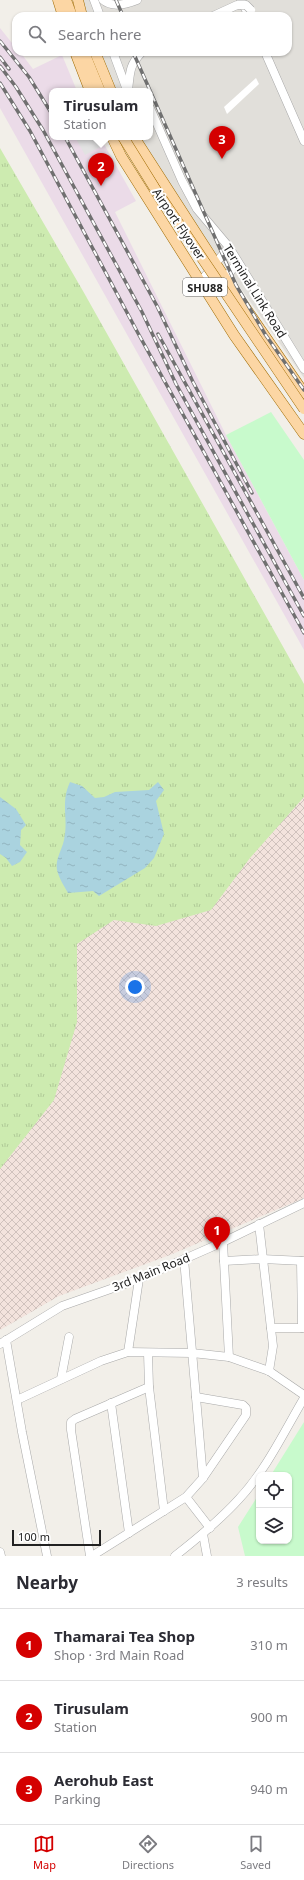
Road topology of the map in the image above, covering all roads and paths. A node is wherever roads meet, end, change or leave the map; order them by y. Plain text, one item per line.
1 (58, 0) edge
2 (66, 0) edge
3 (78, 0) edge
4 (94, 0) edge
5 (103, 0) edge
6 (137, 0) edge
7 (241, 0) edge
8 (247, 0) edge
9 (62, 12) edge
10 (70, 12) edge
11 (81, 12) edge
12 (98, 12) edge
13 (222, 12) edge
14 (250, 12) edge
15 (250, 12) edge
16 (250, 12) edge
17 (77, 56) edge
18 (86, 56) edge
19 (98, 56) edge
20 (114, 56) edge
21 (138, 56) edge
22 (266, 56) edge
23 (271, 56) edge
24 (89, 88) edge
25 (99, 88) edge
26 (110, 88) edge
27 (126, 88) edge
28 (128, 88) edge
29 (153, 115) edge
30 (304, 131) edge
31 (113, 140) edge
32 (125, 140) edge
33 (136, 140) edge
34 (304, 141) edge
35 (229, 247) junction
36 (216, 262) junction
37 (237, 263) junction
38 (225, 278) junction
39 (201, 281) junction
40 (211, 297) junction
41 (303, 367) edge
42 (304, 393) edge
43 (304, 409) edge
44 (304, 434) edge
45 (304, 1203) edge
46 (259, 1224) junction
47 (224, 1242) junction
48 (184, 1259) junction
49 (262, 1259) junction
50 (224, 1260) junction
51 (302, 1261) edge
52 (139, 1279) junction
53 (271, 1328) junction
54 (303, 1328) edge
55 (69, 1337) dead end
56 (3, 1342) edge
57 (128, 1352) junction
58 (148, 1353) junction
59 (192, 1353) junction
60 (229, 1357) junction
61 (269, 1371) junction
62 (61, 1380) junction
63 (149, 1387) junction
64 (304, 1395) edge
65 (196, 1397) junction
66 (304, 1398) edge
67 (17, 1400) junction
68 (112, 1403) junction
69 (203, 1478) junction
70 (186, 1497) junction
71 (164, 1511) junction
72 (210, 1528) junction
73 (129, 1533) junction
74 (203, 1534) junction
75 (0, 1552) edge
76 (1, 1556) edge
77 (47, 1556) edge
78 (91, 1556) edge
79 (175, 1556) edge
80 (208, 1556) edge

1 - 9 main road
2 - 10 main road
3 - 11 main road
4 - 12 street
5 - 6 street
7 - 14 street
8 - 15 street, bridge
13 - 16 street, bridge
17 - 24 main road
18 - 25 main road
19 - 26 main road
20 - 27 street
21 - 28 street
22 - 34 street
23 - 30 street
29 - 35 street, Terminal Link Road
31 - 39 main road, SHU88
32 - 43 main road, Airport Flyover / SHU88, bridge
33 - 36 main road
35 - 36 street
35 - 37 street, Terminal Link Road
36 - 38 main road
36 - 39 street
37 - 38 street
37 - 41 street, Terminal Link Road
38 - 40 street
38 - 42 main road
39 - 40 main road, SHU88
40 - 44 main road, SHU88
45 - 46 street, 3rd Main Road
46 - 47 street, 3rd Main Road
46 - 49 street
47 - 48 street, 3rd Main Road
47 - 50 street
48 - 52 street, 3rd Main Road
48 - 59 street
49 - 50 street
49 - 51 street
49 - 53 street
50 - 60 street
51 - 54 street
52 - 56 street, 3rd Main Road
52 - 57 street
53 - 54 street
53 - 61 street
55 - 62 street
56 - 67 street
57 - 58 street
57 - 62 street
58 - 59 street
58 - 63 street
59 - 60 street
59 - 65 street
60 - 61 street
61 - 64 street
62 - 67 street
63 - 68 street
63 - 71 street
65 - 69 street
65 - 69 street
66 - 72 street
67 - 77 street
68 - 73 street
68 - 78 street
69 - 70 street
70 - 71 street
70 - 72 street
71 - 73 street
72 - 74 street
73 - 78 street
74 - 79 street
74 - 80 street
75 - 76 street

